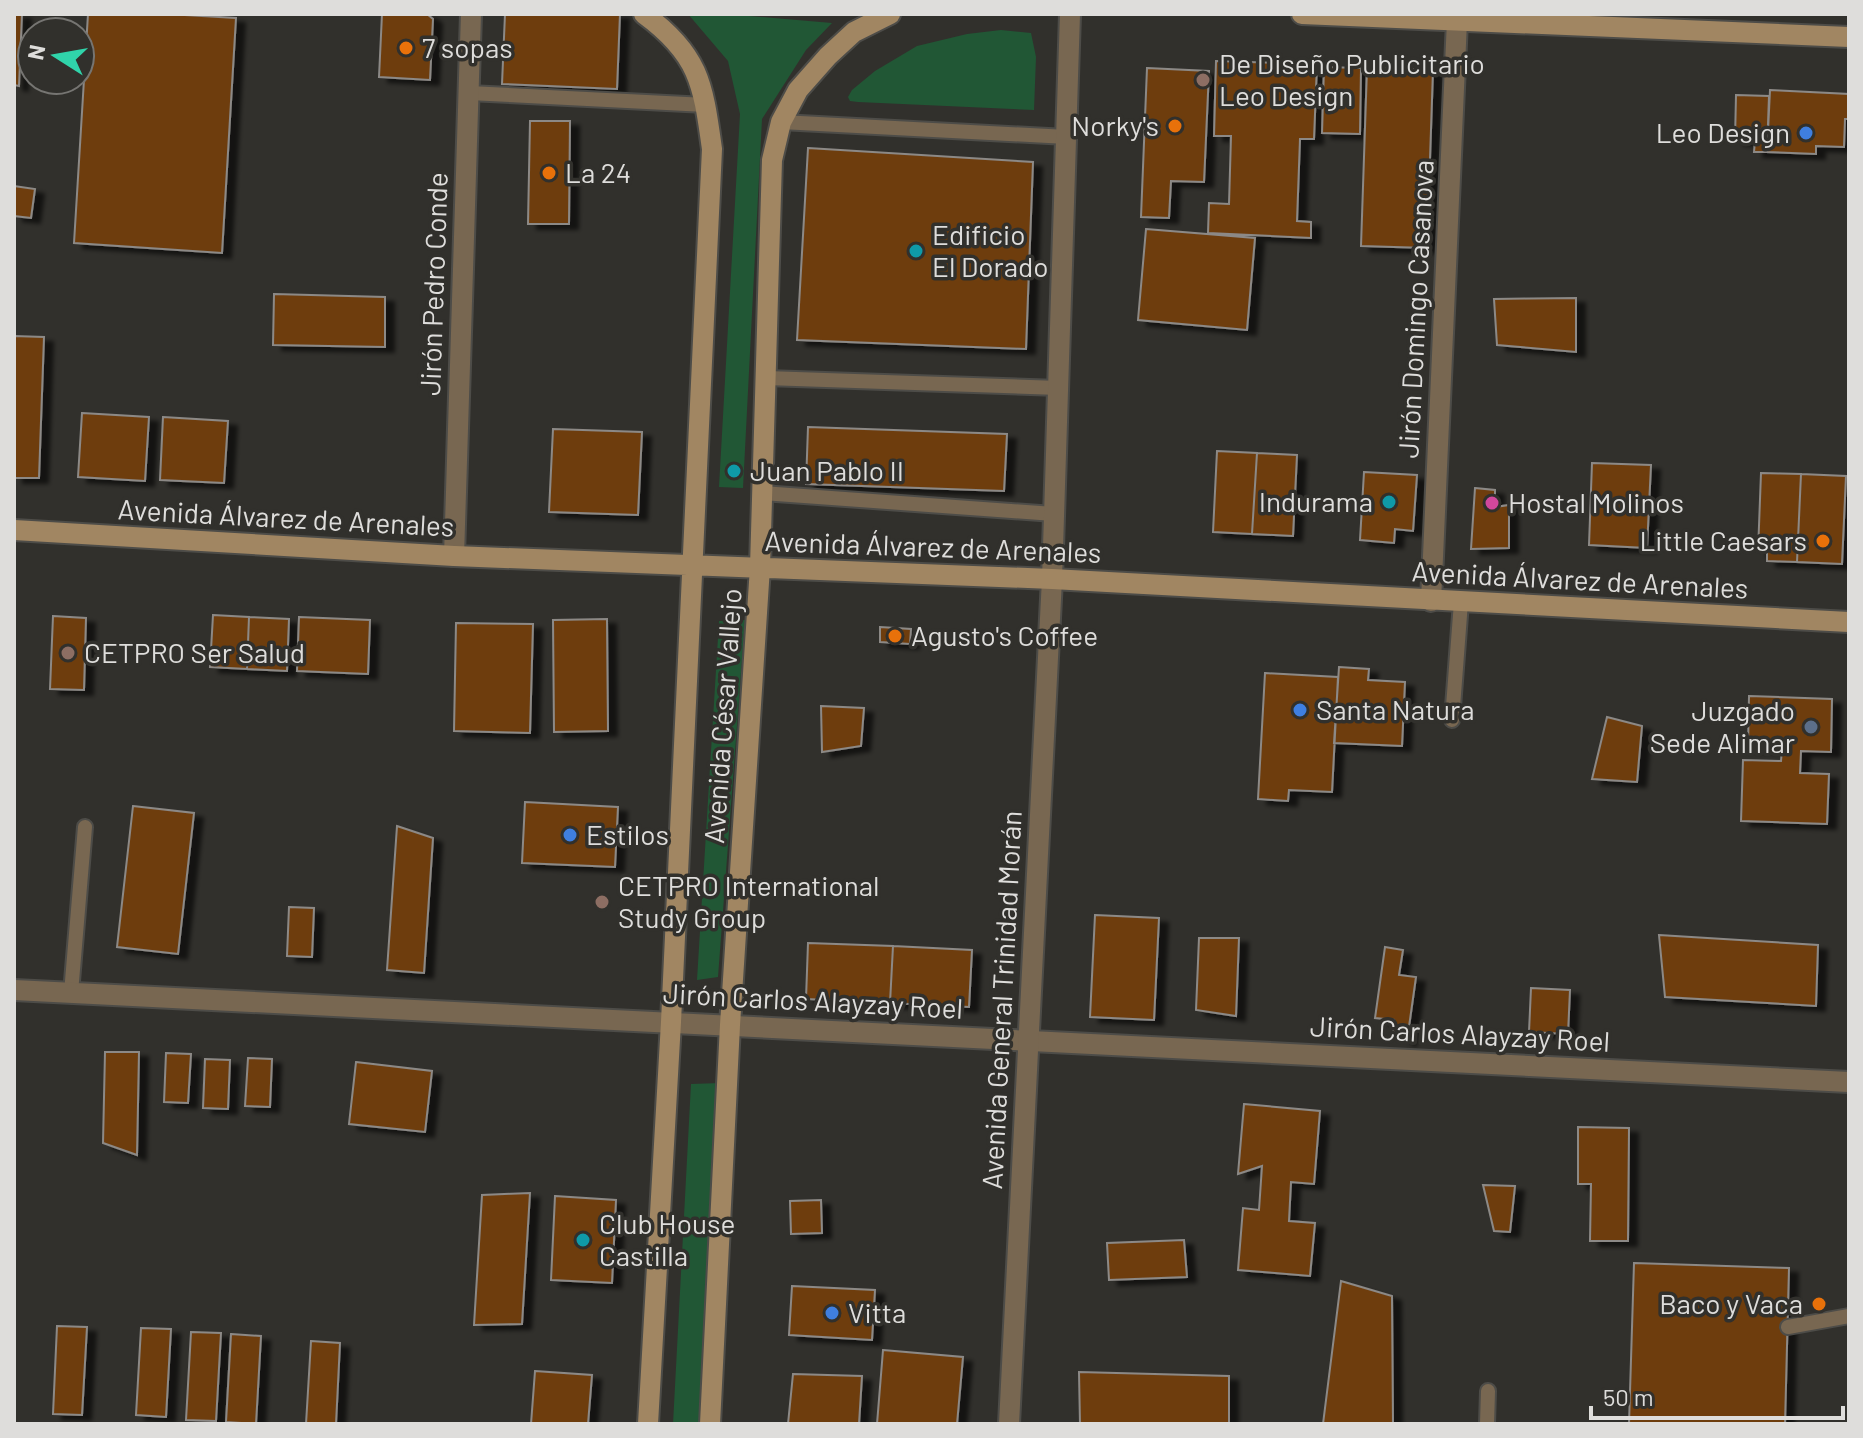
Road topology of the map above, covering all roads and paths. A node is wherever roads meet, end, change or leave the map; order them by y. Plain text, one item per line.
1 (471, 14) edge
2 (644, 14) edge
3 (890, 14) edge
4 (1070, 14) edge
5 (1302, 14) edge
6 (1457, 21) junction
7 (1849, 37) edge
8 (469, 93) junction
9 (706, 105) junction
10 (781, 122) junction
11 (1067, 137) junction
12 (766, 378) junction
13 (1059, 388) junction
14 (762, 493) junction
15 (1054, 514) junction
16 (14, 530) edge
17 (454, 556) junction
18 (693, 566) junction
19 (760, 567) junction
20 (1052, 579) junction
21 (1431, 601) junction
22 (1461, 602) junction
23 (1849, 622) edge
24 (1452, 720) dead end
25 (85, 827) dead end
26 (14, 990) edge
27 (71, 993) junction
28 (671, 1022) junction
29 (730, 1025) junction
30 (1028, 1040) junction
31 (1849, 1082) edge
32 (1849, 1316) edge
33 (1788, 1327) dead end
34 (1488, 1391) dead end
35 (648, 1424) edge
36 (710, 1424) edge
37 (1009, 1424) edge
38 (1487, 1424) edge

1 - 8 street, Jirón Pedro Conde
2 - 9 main road, Avenida César Vallejo
3 - 10 main road, Avenida César Vallejo
4 - 11 street, Avenida General Trinidad Morán
5 - 6 main road
6 - 7 main road
6 - 21 street, Jirón Domingo Casanova
8 - 9 lane
8 - 17 street, Jirón Pedro Conde
9 - 18 main road, Avenida César Vallejo
10 - 11 lane
10 - 12 main road, Avenida César Vallejo
11 - 13 street, Avenida General Trinidad Morán
12 - 13 lane
12 - 14 main road, Avenida César Vallejo
13 - 15 street, Avenida General Trinidad Morán
14 - 15 lane
14 - 19 main road, Avenida César Vallejo
15 - 20 street, Avenida General Trinidad Morán
16 - 17 main road, Avenida Álvarez de Arenales
17 - 18 main road, Avenida Álvarez de Arenales
18 - 19 main road, Avenida Álvarez de Arenales
18 - 28 main road, Avenida César Vallejo
19 - 20 main road, Avenida Álvarez de Arenales
19 - 29 main road, Avenida César Vallejo
20 - 21 main road, Avenida Álvarez de Arenales
20 - 30 street, Avenida General Trinidad Morán
21 - 22 main road, Avenida Álvarez de Arenales
22 - 23 main road, Avenida Álvarez de Arenales
22 - 24 lane
25 - 27 lane
26 - 27 street, Jirón Carlos Alayzay Roel
27 - 28 street, Jirón Carlos Alayzay Roel
28 - 29 street, Jirón Carlos Alayzay Roel
28 - 35 main road, Avenida César Vallejo
29 - 30 street, Jirón Carlos Alayzay Roel
29 - 36 main road, Avenida César Vallejo
30 - 31 street, Jirón Carlos Alayzay Roel
30 - 37 street, Avenida General Trinidad Morán
32 - 33 lane
34 - 38 lane

